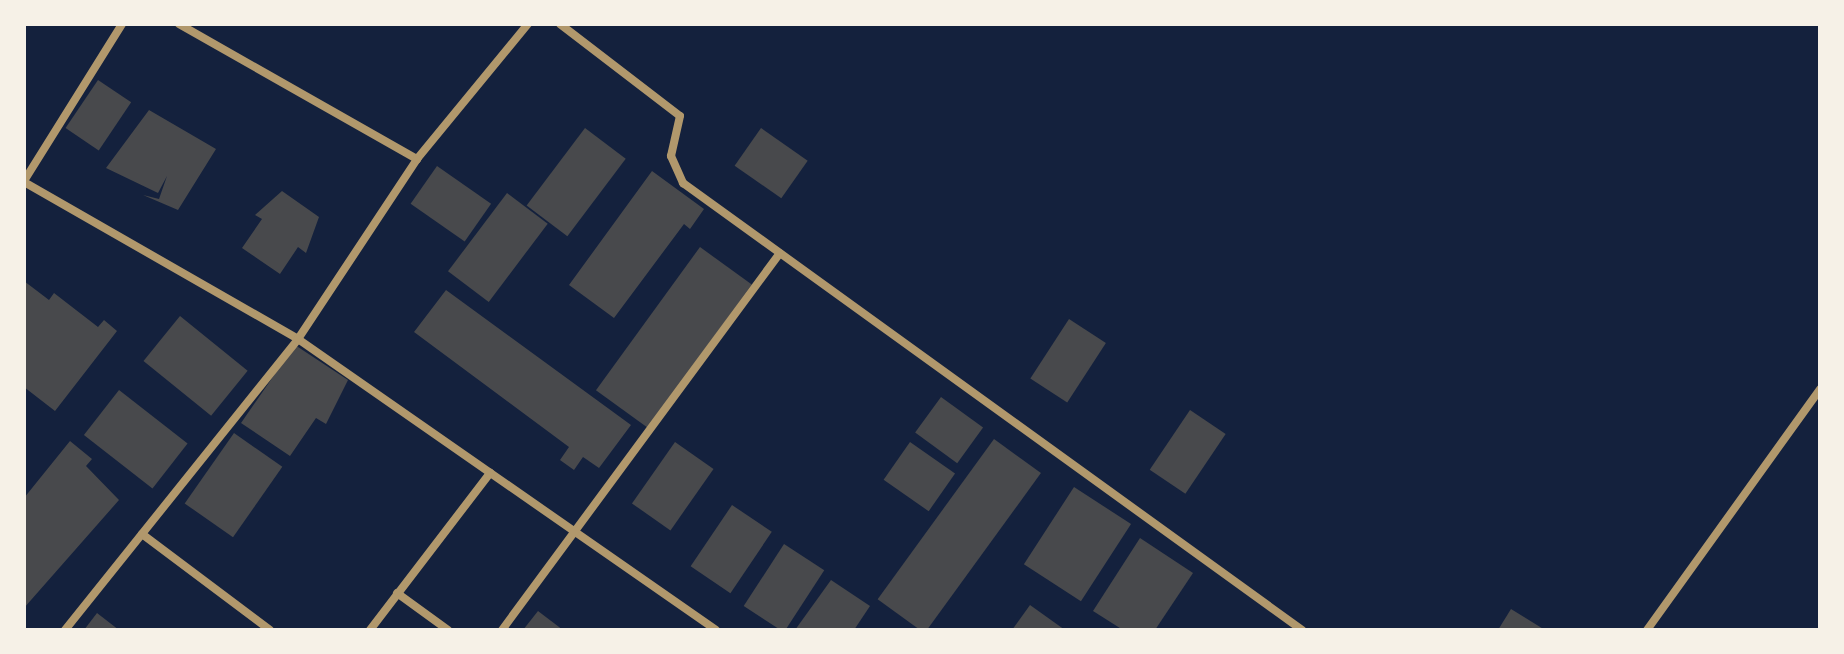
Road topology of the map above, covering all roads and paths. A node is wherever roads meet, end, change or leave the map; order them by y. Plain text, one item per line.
1 (122, 24) edge
2 (179, 24) edge
3 (528, 24) edge
4 (560, 24) edge
5 (417, 159) junction
6 (24, 181) edge
7 (780, 253) junction
8 (298, 339) junction
9 (1820, 389) edge
10 (490, 473) junction
11 (577, 533) junction
12 (142, 534) junction
13 (397, 593) junction
14 (65, 630) edge
15 (270, 630) edge
16 (370, 630) edge
17 (448, 630) edge
18 (502, 630) edge
19 (716, 630) edge
20 (1302, 630) edge
21 (1647, 630) edge

1 - 6 street
2 - 5 street
3 - 5 street
4 - 7 street
5 - 8 street
6 - 8 street
7 - 11 street
7 - 20 street
8 - 10 street
8 - 12 street
9 - 21 street
10 - 11 street
10 - 13 street
11 - 18 street
11 - 19 street
12 - 14 street
12 - 15 street
13 - 16 street
13 - 17 street

